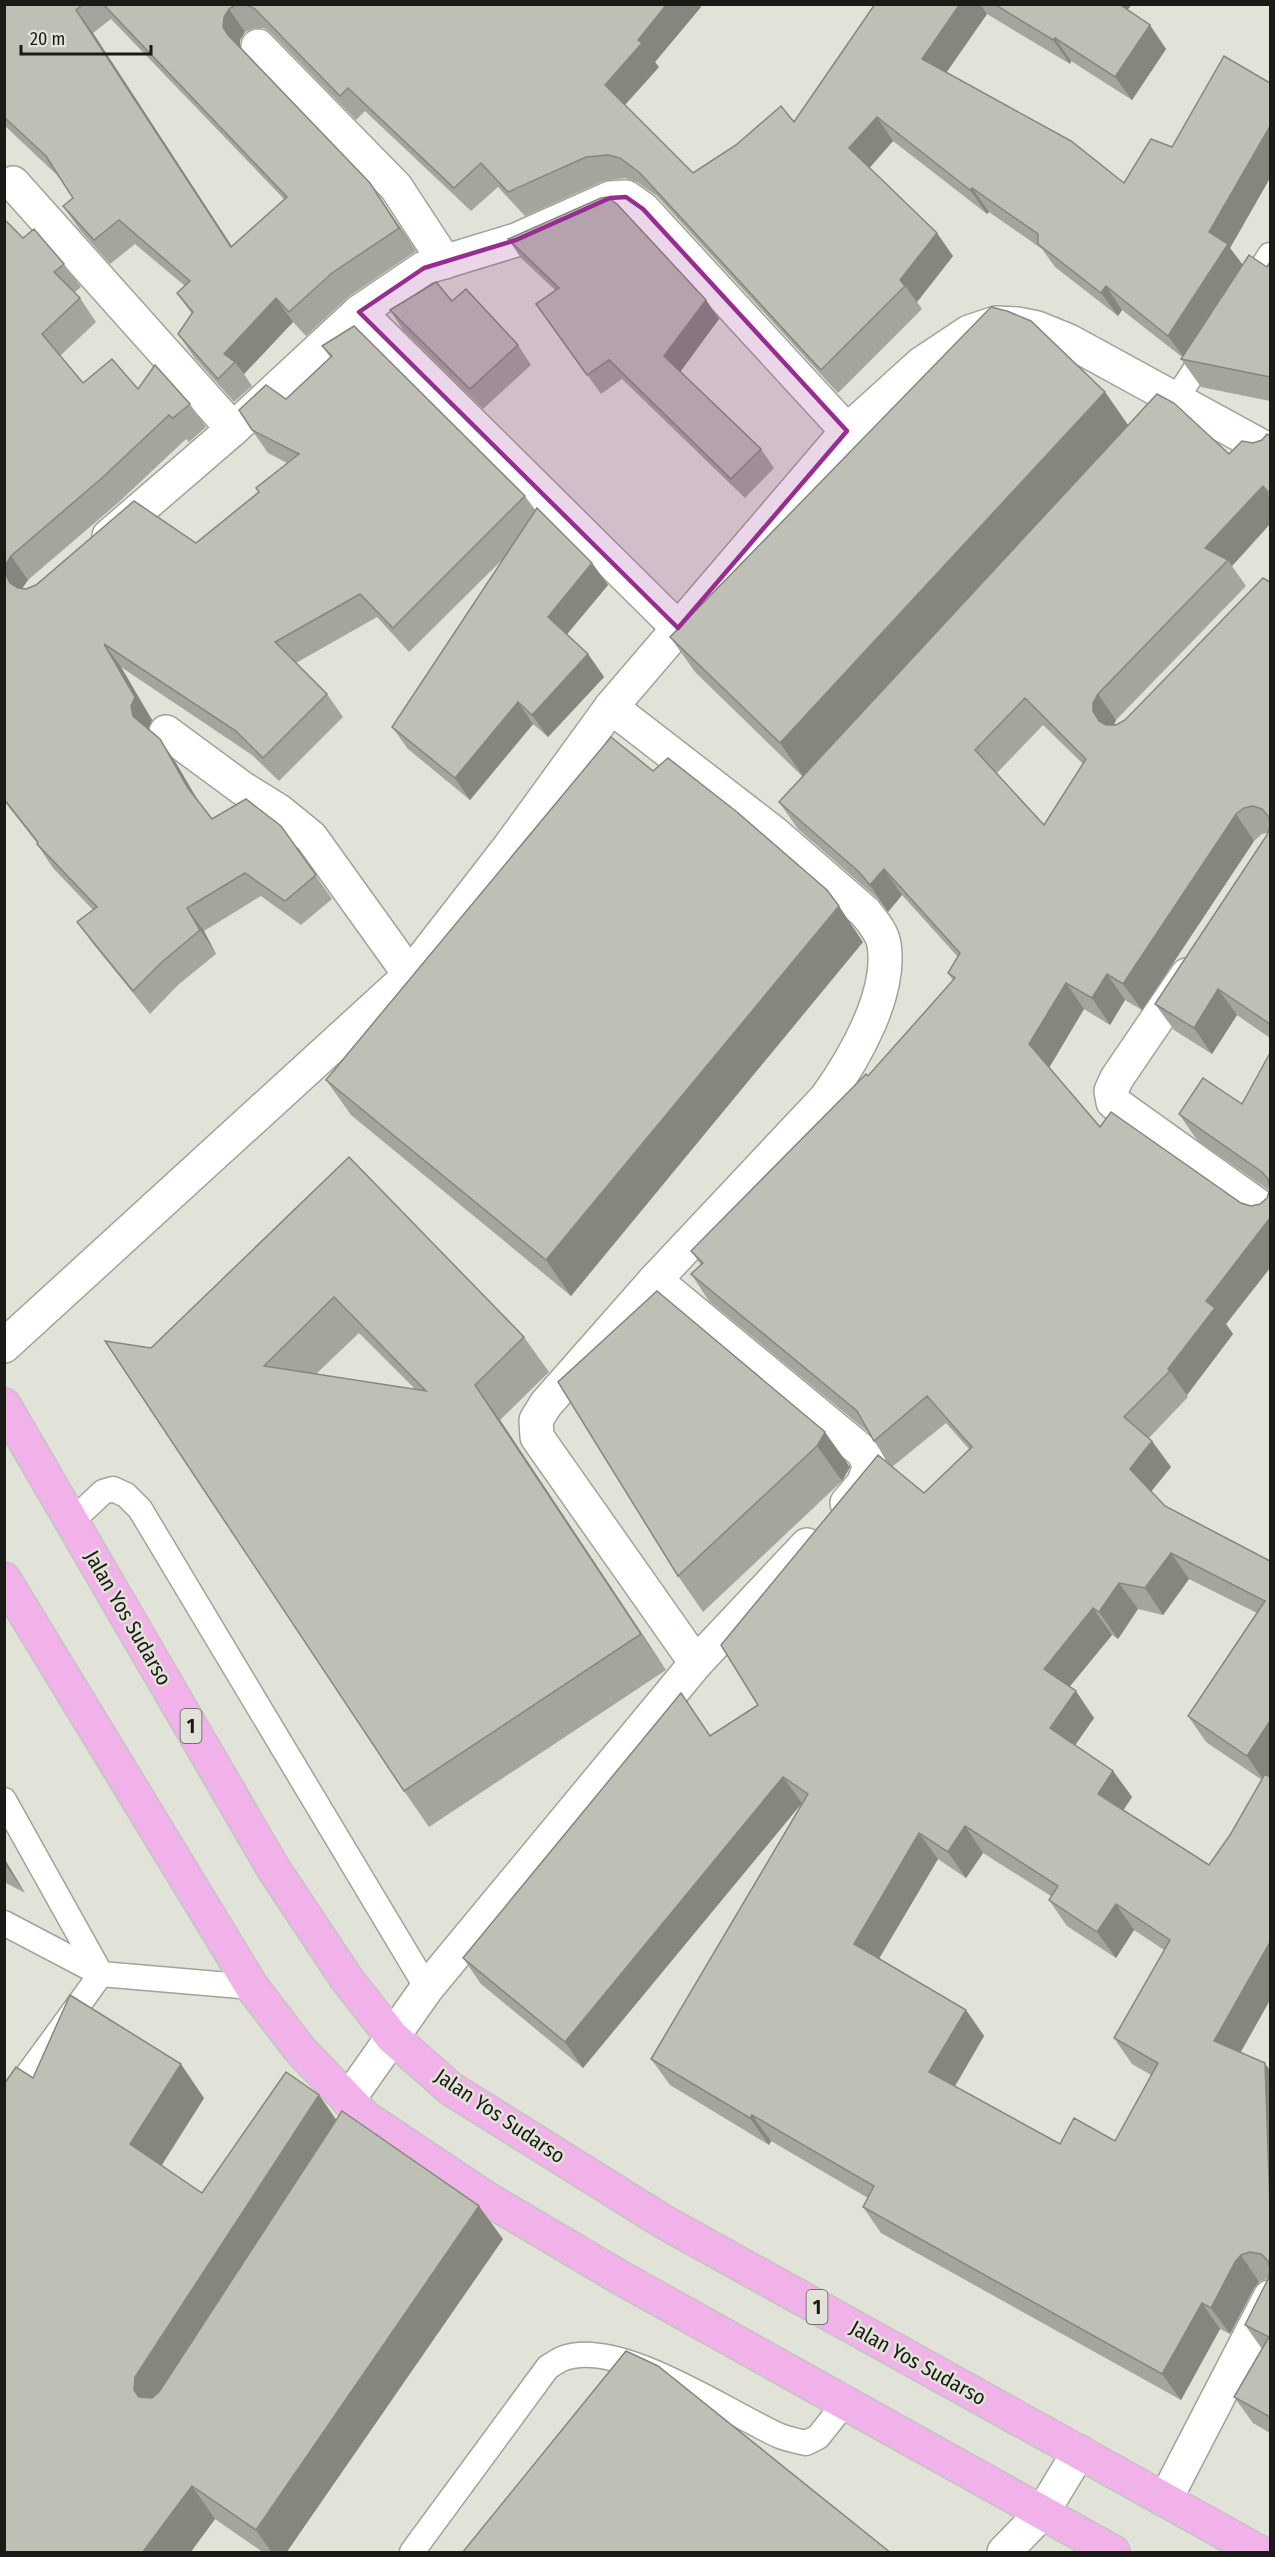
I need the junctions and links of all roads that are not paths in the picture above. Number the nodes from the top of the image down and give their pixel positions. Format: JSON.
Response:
{"nodes":[{"id":1,"x":258,"y":46,"type":"dead end"},
{"id":2,"x":13,"y":183,"type":"dead end"},
{"id":3,"x":1270,"y":255,"type":"edge"},
{"id":4,"x":445,"y":262,"type":"junction"},
{"id":5,"x":359,"y":312,"type":"junction"},
{"id":6,"x":1176,"y":399,"type":"junction"},
{"id":7,"x":1150,"y":428,"type":"edge"},
{"id":8,"x":233,"y":429,"type":"junction"},
{"id":9,"x":847,"y":431,"type":"junction"},
{"id":10,"x":1270,"y":451,"type":"edge"},
{"id":11,"x":84,"y":557,"type":"edge"},
{"id":12,"x":678,"y":628,"type":"junction"},
{"id":13,"x":611,"y":707,"type":"junction"},
{"id":14,"x":166,"y":732,"type":"dead end"},
{"id":15,"x":1203,"y":952,"type":"edge"},
{"id":16,"x":410,"y":975,"type":"junction"},
{"id":17,"x":1270,"y":1214,"type":"edge"},
{"id":18,"x":655,"y":1280,"type":"junction"},
{"id":19,"x":4,"y":1346,"type":"edge"},
{"id":20,"x":4,"y":1405,"type":"edge"},
{"id":21,"x":72,"y":1521,"type":"junction"},
{"id":22,"x":4,"y":1579,"type":"edge"},
{"id":23,"x":696,"y":1663,"type":"junction"},
{"id":24,"x":4,"y":1800,"type":"edge"},
{"id":25,"x":4,"y":1923,"type":"edge"},
{"id":26,"x":101,"y":1974,"type":"junction"},
{"id":27,"x":252,"y":1987,"type":"junction"},
{"id":28,"x":427,"y":1988,"type":"junction"},
{"id":29,"x":392,"y":2037,"type":"junction"},
{"id":30,"x":4,"y":2107,"type":"edge"},
{"id":31,"x":356,"y":2118,"type":"junction"},
{"id":32,"x":1270,"y":2297,"type":"edge"},
{"id":33,"x":845,"y":2403,"type":"junction"},
{"id":34,"x":1078,"y":2452,"type":"junction"},
{"id":35,"x":1165,"y":2500,"type":"junction"},
{"id":36,"x":1042,"y":2512,"type":"junction"},
{"id":37,"x":412,"y":2553,"type":"edge"},
{"id":38,"x":1004,"y":2553,"type":"edge"},
{"id":39,"x":1113,"y":2553,"type":"edge"},
{"id":40,"x":1259,"y":2553,"type":"edge"}],
"edges":[{"from":1,"to":4,"type":"street"},
{"from":2,"to":8,"type":"street"},
{"from":3,"to":6,"type":"lane"},
{"from":4,"to":5,"type":"street"},
{"from":4,"to":9,"type":"street"},
{"from":5,"to":8,"type":"street"},
{"from":5,"to":12,"type":"street"},
{"from":6,"to":7,"type":"lane"},
{"from":6,"to":9,"type":"street"},
{"from":6,"to":10,"type":"street"},
{"from":8,"to":11,"type":"street"},
{"from":9,"to":12,"type":"street"},
{"from":12,"to":13,"type":"street"},
{"from":13,"to":16,"type":"street"},
{"from":13,"to":18,"type":"street"},
{"from":14,"to":16,"type":"street"},
{"from":15,"to":17,"type":"street"},
{"from":16,"to":19,"type":"street"},
{"from":18,"to":23,"type":"street"},
{"from":18,"to":23,"type":"street"},
{"from":20,"to":21,"type":"highway","name":"Jalan Yos Sudarso","number":"1"},
{"from":21,"to":28,"type":"lane"},
{"from":21,"to":29,"type":"highway","name":"Jalan Yos Sudarso","number":"1"},
{"from":22,"to":27,"type":"highway"},
{"from":23,"to":28,"type":"street"},
{"from":24,"to":26,"type":"lane"},
{"from":25,"to":26,"type":"lane"},
{"from":26,"to":27,"type":"lane"},
{"from":26,"to":30,"type":"lane"},
{"from":27,"to":31,"type":"highway"},
{"from":28,"to":29,"type":"street"},
{"from":29,"to":31,"type":"street"},
{"from":29,"to":34,"type":"highway","name":"Jalan Yos Sudarso","number":"1"},
{"from":31,"to":33,"type":"highway"},
{"from":32,"to":35,"type":"street"},
{"from":33,"to":36,"type":"highway"},
{"from":33,"to":37,"type":"lane"},
{"from":34,"to":35,"type":"highway","name":"Jalan Yos Sudarso","number":"1"},
{"from":34,"to":36,"type":"street"},
{"from":35,"to":40,"type":"highway","name":"Jalan Yos Sudarso","number":"1"},
{"from":36,"to":38,"type":"street"},
{"from":36,"to":39,"type":"highway"}]}
